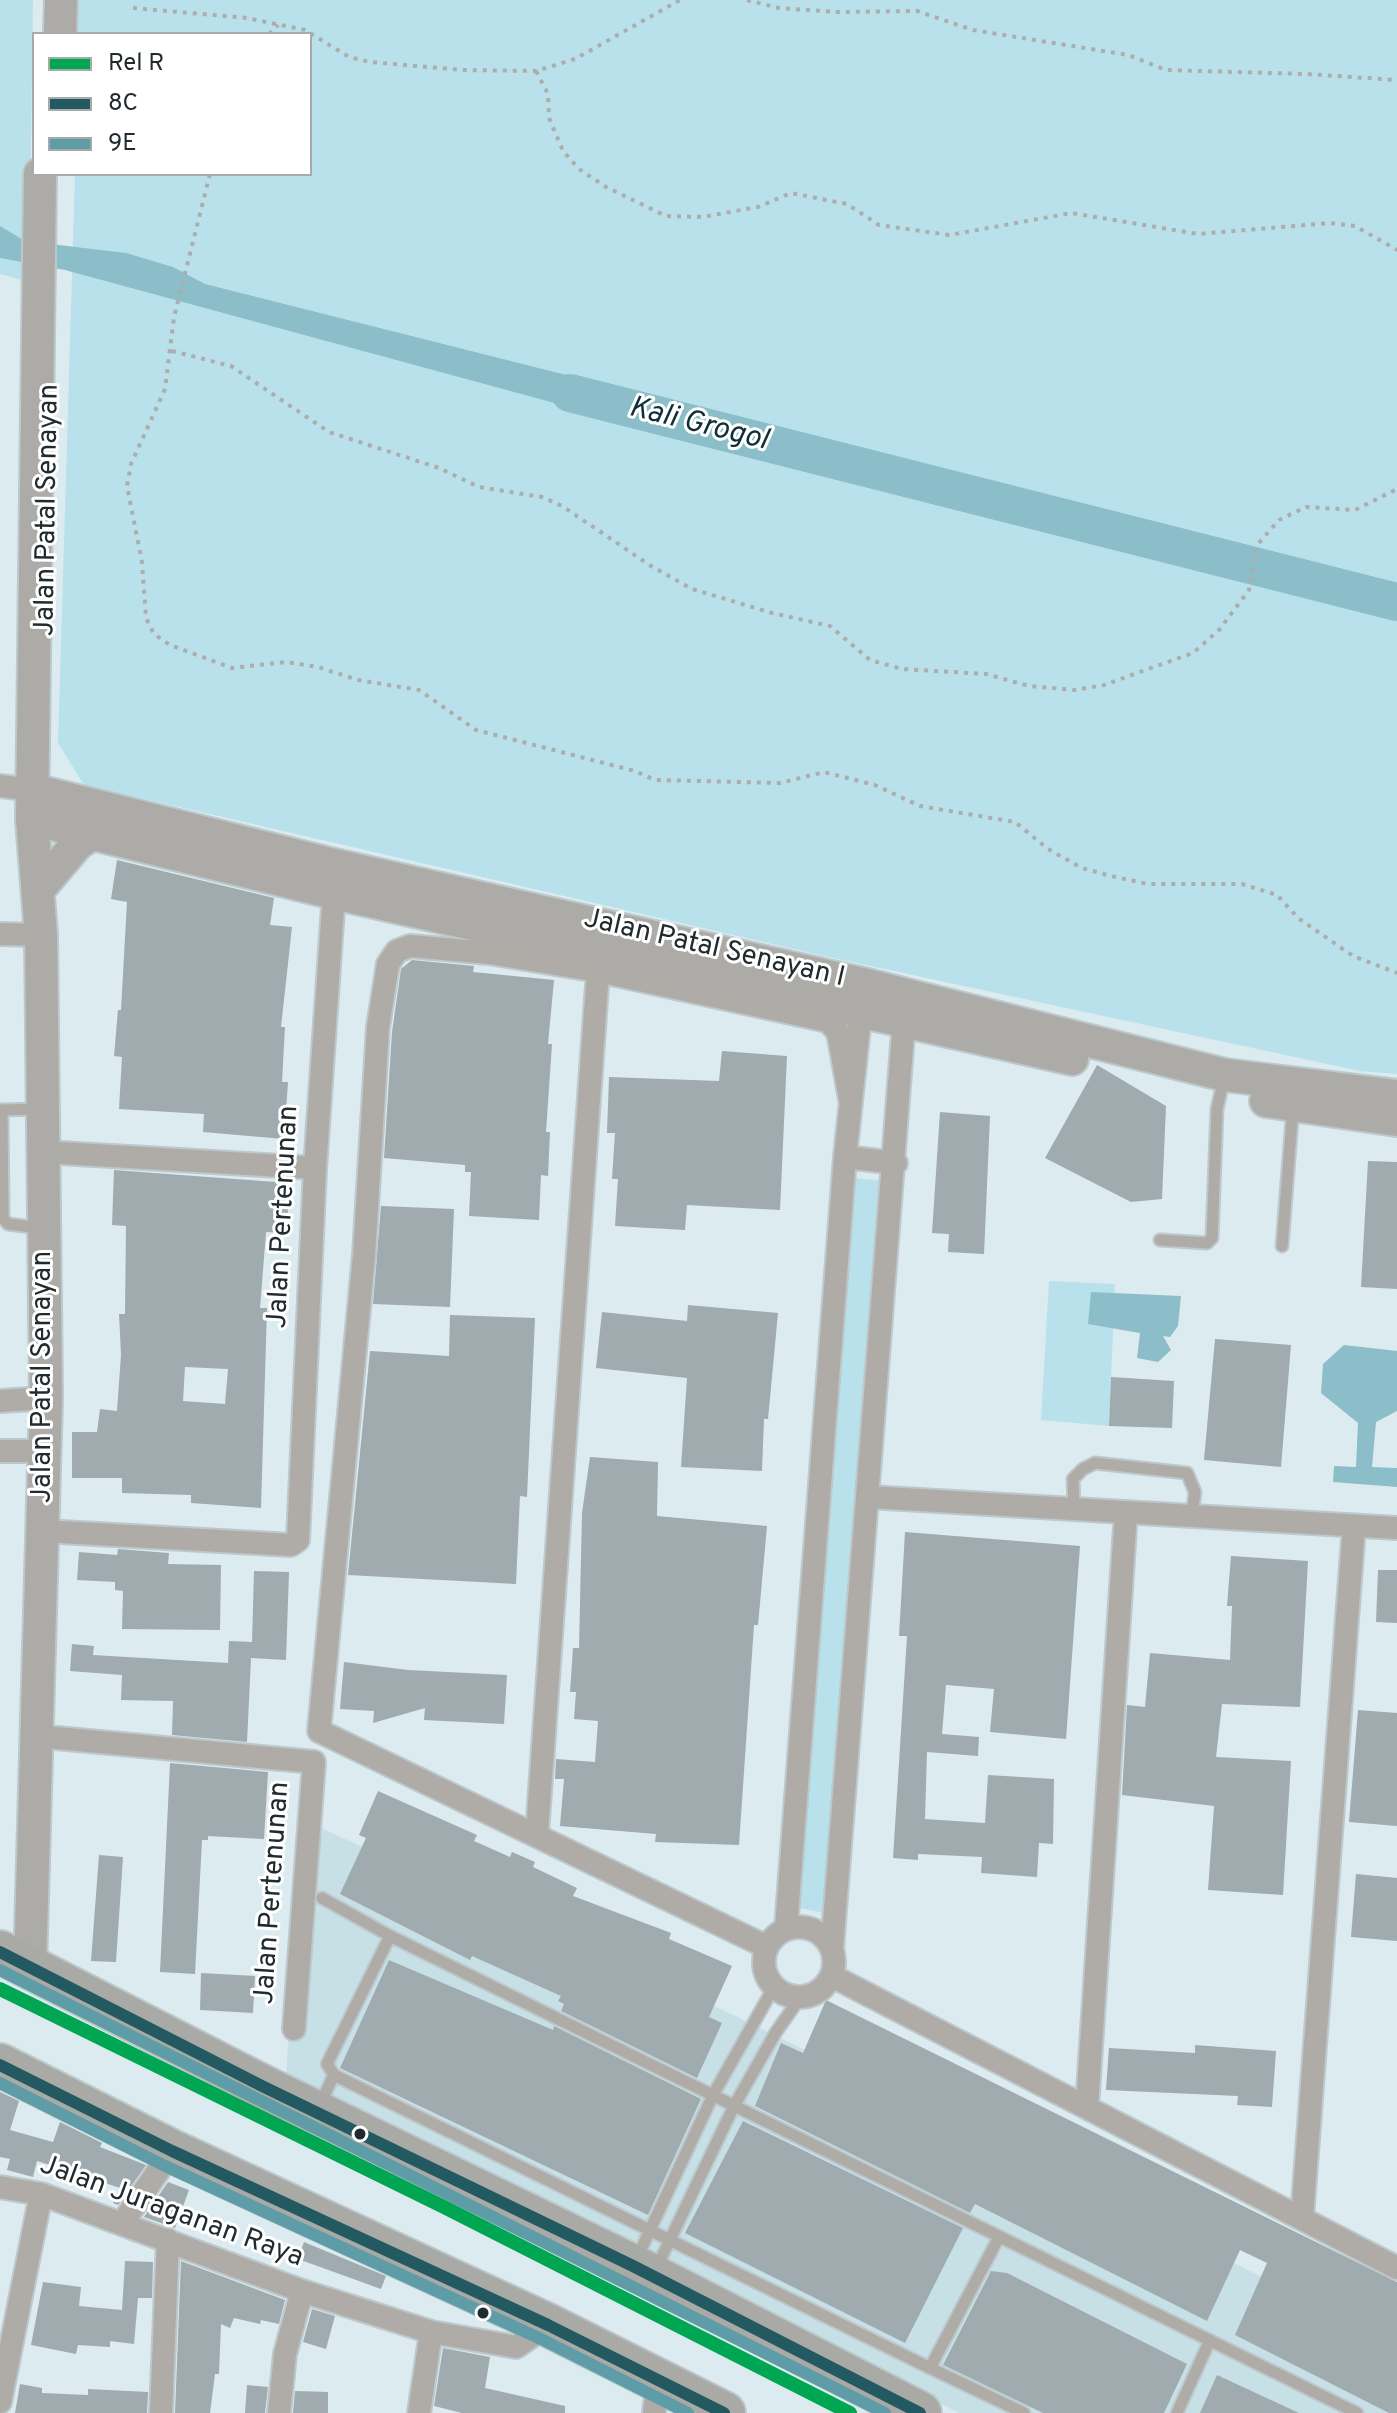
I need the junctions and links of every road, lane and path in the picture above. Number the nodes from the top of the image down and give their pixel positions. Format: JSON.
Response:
{"nodes":[{"id":1,"x":41,"y":0,"type":"edge"},
{"id":2,"x":61,"y":0,"type":"edge"},
{"id":3,"x":680,"y":0,"type":"edge"},
{"id":4,"x":747,"y":0,"type":"edge"},
{"id":5,"x":133,"y":8,"type":"dead end"},
{"id":6,"x":278,"y":25,"type":"junction"},
{"id":7,"x":41,"y":32,"type":"edge"},
{"id":8,"x":60,"y":32,"type":"edge"},
{"id":9,"x":271,"y":32,"type":"edge"},
{"id":10,"x":308,"y":32,"type":"edge"},
{"id":11,"x":312,"y":34,"type":"edge"},
{"id":12,"x":536,"y":71,"type":"junction"},
{"id":13,"x":1397,"y":80,"type":"edge"},
{"id":14,"x":40,"y":176,"type":"edge"},
{"id":15,"x":57,"y":176,"type":"edge"},
{"id":16,"x":209,"y":176,"type":"edge"},
{"id":17,"x":47,"y":239,"type":"junction"},
{"id":18,"x":1397,"y":250,"type":"edge"},
{"id":19,"x":171,"y":351,"type":"junction"},
{"id":20,"x":1397,"y":489,"type":"edge"},
{"id":21,"x":0,"y":786,"type":"edge"},
{"id":22,"x":37,"y":814,"type":"junction"},
{"id":23,"x":89,"y":836,"type":"junction"},
{"id":24,"x":38,"y":890,"type":"junction"},
{"id":25,"x":334,"y":893,"type":"junction"},
{"id":26,"x":0,"y":934,"type":"edge"},
{"id":27,"x":41,"y":935,"type":"junction"},
{"id":28,"x":598,"y":971,"type":"junction"},
{"id":29,"x":1397,"y":973,"type":"edge"},
{"id":30,"x":862,"y":997,"type":"junction"},
{"id":31,"x":905,"y":1008,"type":"junction"},
{"id":32,"x":1222,"y":1085,"type":"junction"},
{"id":33,"x":1397,"y":1096,"type":"edge"},
{"id":34,"x":850,"y":1099,"type":"junction"},
{"id":35,"x":1,"y":1106,"type":"edge"},
{"id":36,"x":1293,"y":1106,"type":"junction"},
{"id":37,"x":45,"y":1109,"type":"junction"},
{"id":38,"x":1397,"y":1120,"type":"edge"},
{"id":39,"x":44,"y":1152,"type":"junction"},
{"id":40,"x":845,"y":1157,"type":"junction"},
{"id":41,"x":896,"y":1163,"type":"junction"},
{"id":42,"x":315,"y":1168,"type":"junction"},
{"id":43,"x":45,"y":1228,"type":"junction"},
{"id":44,"x":1160,"y":1240,"type":"dead end"},
{"id":45,"x":1282,"y":1246,"type":"dead end"},
{"id":46,"x":46,"y":1398,"type":"junction"},
{"id":47,"x":0,"y":1401,"type":"edge"},
{"id":48,"x":0,"y":1451,"type":"edge"},
{"id":49,"x":45,"y":1451,"type":"junction"},
{"id":50,"x":869,"y":1497,"type":"junction"},
{"id":51,"x":1074,"y":1509,"type":"junction"},
{"id":52,"x":1126,"y":1512,"type":"junction"},
{"id":53,"x":1192,"y":1516,"type":"junction"},
{"id":54,"x":1354,"y":1526,"type":"junction"},
{"id":55,"x":1397,"y":1528,"type":"edge"},
{"id":56,"x":43,"y":1531,"type":"junction"},
{"id":57,"x":35,"y":1736,"type":"junction"},
{"id":58,"x":537,"y":1833,"type":"junction"},
{"id":59,"x":322,"y":1898,"type":"dead end"},
{"id":60,"x":30,"y":1909,"type":"junction"},
{"id":61,"x":786,"y":1929,"type":"junction"},
{"id":62,"x":0,"y":1934,"type":"edge"},
{"id":63,"x":390,"y":1936,"type":"junction"},
{"id":64,"x":767,"y":1947,"type":"junction"},
{"id":65,"x":832,"y":1948,"type":"junction"},
{"id":66,"x":15,"y":1960,"type":"edge"},
{"id":67,"x":832,"y":1976,"type":"junction"},
{"id":68,"x":774,"y":1987,"type":"junction"},
{"id":69,"x":800,"y":1998,"type":"junction"},
{"id":70,"x":294,"y":2029,"type":"dead end"},
{"id":71,"x":0,"y":2065,"type":"edge"},
{"id":72,"x":334,"y":2075,"type":"junction"},
{"id":73,"x":713,"y":2095,"type":"junction"},
{"id":74,"x":734,"y":2106,"type":"junction"},
{"id":75,"x":1087,"y":2107,"type":"junction"},
{"id":76,"x":316,"y":2112,"type":"junction"},
{"id":77,"x":172,"y":2151,"type":"junction"},
{"id":78,"x":0,"y":2187,"type":"edge"},
{"id":79,"x":41,"y":2194,"type":"junction"},
{"id":80,"x":1302,"y":2218,"type":"junction"},
{"id":81,"x":123,"y":2222,"type":"junction"},
{"id":82,"x":999,"y":2237,"type":"junction"},
{"id":83,"x":168,"y":2240,"type":"junction"},
{"id":84,"x":672,"y":2240,"type":"junction"},
{"id":85,"x":645,"y":2258,"type":"junction"},
{"id":86,"x":1397,"y":2268,"type":"edge"},
{"id":87,"x":302,"y":2291,"type":"junction"},
{"id":88,"x":548,"y":2325,"type":"junction"},
{"id":89,"x":431,"y":2332,"type":"junction"},
{"id":90,"x":1210,"y":2340,"type":"junction"},
{"id":91,"x":930,"y":2368,"type":"junction"},
{"id":92,"x":656,"y":2397,"type":"edge"},
{"id":93,"x":0,"y":2402,"type":"edge"},
{"id":94,"x":161,"y":2413,"type":"edge"},
{"id":95,"x":279,"y":2413,"type":"edge"},
{"id":96,"x":419,"y":2413,"type":"edge"},
{"id":97,"x":724,"y":2413,"type":"edge"},
{"id":98,"x":920,"y":2413,"type":"edge"},
{"id":99,"x":1024,"y":2413,"type":"edge"},
{"id":100,"x":1177,"y":2413,"type":"edge"},
{"id":101,"x":1357,"y":2413,"type":"edge"}],
"edges":[{"from":1,"to":7,"type":"main road"},
{"from":2,"to":8,"type":"main road"},
{"from":3,"to":12,"type":"path"},
{"from":4,"to":13,"type":"path"},
{"from":5,"to":6,"type":"path"},
{"from":6,"to":9,"type":"path"},
{"from":6,"to":10,"type":"path"},
{"from":11,"to":12,"type":"path"},
{"from":12,"to":18,"type":"path"},
{"from":14,"to":17,"type":"main road","name":"Jalan Patal Senayan"},
{"from":15,"to":17,"type":"main road","name":"Jalan Patal Senayan"},
{"from":16,"to":19,"type":"path"},
{"from":17,"to":22,"type":"main road","name":"Jalan Patal Senayan"},
{"from":19,"to":20,"type":"path"},
{"from":19,"to":29,"type":"path"},
{"from":21,"to":22,"type":"street"},
{"from":22,"to":23,"type":"main road","name":"Jalan Patal Senayan I"},
{"from":22,"to":24,"type":"main road","name":"Jalan Patal Senayan"},
{"from":22,"to":30,"type":"main road","name":"Jalan Patal Senayan I"},
{"from":23,"to":24,"type":"main road"},
{"from":23,"to":25,"type":"main road","name":"Jalan Patal Senayan I"},
{"from":24,"to":27,"type":"main road","name":"Jalan Patal Senayan"},
{"from":25,"to":30,"type":"main road","name":"Jalan Patal Senayan I"},
{"from":25,"to":42,"type":"street","name":"Jalan Pertenunan"},
{"from":26,"to":27,"type":"street"},
{"from":27,"to":37,"type":"main road","name":"Jalan Patal Senayan"},
{"from":28,"to":34,"type":"street"},
{"from":28,"to":58,"type":"street"},
{"from":28,"to":58,"type":"street"},
{"from":30,"to":31,"type":"main road","name":"Jalan Patal Senayan I"},
{"from":30,"to":34,"type":"street"},
{"from":31,"to":32,"type":"main road","name":"Jalan Patal Senayan I"},
{"from":31,"to":41,"type":"street"},
{"from":32,"to":33,"type":"main road","name":"Jalan Patal Senayan I"},
{"from":32,"to":36,"type":"main road","name":"Jalan Patal Senayan I"},
{"from":32,"to":44,"type":"lane"},
{"from":34,"to":40,"type":"street"},
{"from":35,"to":37,"type":"lane"},
{"from":35,"to":43,"type":"lane"},
{"from":36,"to":38,"type":"main road","name":"Jalan Patal Senayan I"},
{"from":36,"to":45,"type":"lane"},
{"from":37,"to":39,"type":"main road","name":"Jalan Patal Senayan"},
{"from":39,"to":42,"type":"street"},
{"from":39,"to":43,"type":"main road","name":"Jalan Patal Senayan"},
{"from":40,"to":41,"type":"street"},
{"from":40,"to":61,"type":"street"},
{"from":41,"to":50,"type":"street"},
{"from":42,"to":56,"type":"street","name":"Jalan Pertenunan"},
{"from":43,"to":46,"type":"main road","name":"Jalan Patal Senayan"},
{"from":46,"to":47,"type":"street"},
{"from":46,"to":49,"type":"main road","name":"Jalan Patal Senayan"},
{"from":48,"to":49,"type":"street"},
{"from":49,"to":56,"type":"main road","name":"Jalan Patal Senayan"},
{"from":50,"to":51,"type":"street"},
{"from":50,"to":65,"type":"street"},
{"from":51,"to":52,"type":"street"},
{"from":51,"to":53,"type":"lane"},
{"from":52,"to":53,"type":"street"},
{"from":52,"to":75,"type":"street"},
{"from":53,"to":54,"type":"street"},
{"from":54,"to":55,"type":"street"},
{"from":54,"to":80,"type":"street"},
{"from":56,"to":57,"type":"main road","name":"Jalan Patal Senayan"},
{"from":57,"to":60,"type":"main road","name":"Jalan Patal Senayan"},
{"from":57,"to":70,"type":"street","name":"Jalan Pertenunan"},
{"from":58,"to":64,"type":"street"},
{"from":59,"to":63,"type":"lane"},
{"from":60,"to":62,"type":"main road"},
{"from":60,"to":66,"type":"main road","name":"Jalan Patal Senayan"},
{"from":61,"to":64,"type":"street"},
{"from":61,"to":65,"type":"street"},
{"from":63,"to":72,"type":"lane"},
{"from":63,"to":73,"type":"lane"},
{"from":64,"to":68,"type":"street"},
{"from":65,"to":67,"type":"street"},
{"from":66,"to":76,"type":"highway"},
{"from":67,"to":69,"type":"street"},
{"from":67,"to":75,"type":"street"},
{"from":68,"to":69,"type":"street"},
{"from":68,"to":73,"type":"lane"},
{"from":69,"to":74,"type":"lane"},
{"from":71,"to":77,"type":"highway"},
{"from":72,"to":76,"type":"lane"},
{"from":72,"to":85,"type":"lane"},
{"from":73,"to":74,"type":"lane"},
{"from":73,"to":85,"type":"lane"},
{"from":74,"to":82,"type":"lane"},
{"from":74,"to":84,"type":"lane"},
{"from":75,"to":80,"type":"street"},
{"from":76,"to":85,"type":"highway"},
{"from":77,"to":81,"type":"street"},
{"from":77,"to":88,"type":"highway"},
{"from":78,"to":79,"type":"street","name":"Jalan Juraganan Raya"},
{"from":79,"to":81,"type":"street","name":"Jalan Juraganan Raya"},
{"from":79,"to":93,"type":"street"},
{"from":80,"to":86,"type":"street"},
{"from":81,"to":83,"type":"street","name":"Jalan Juraganan Raya"},
{"from":82,"to":90,"type":"lane"},
{"from":82,"to":91,"type":"lane"},
{"from":83,"to":87,"type":"street","name":"Jalan Juraganan Raya"},
{"from":83,"to":94,"type":"street"},
{"from":84,"to":85,"type":"lane"},
{"from":84,"to":85,"type":"lane"},
{"from":84,"to":91,"type":"lane"},
{"from":85,"to":98,"type":"highway"},
{"from":87,"to":89,"type":"street","name":"Jalan Juraganan Raya"},
{"from":87,"to":95,"type":"street"},
{"from":88,"to":89,"type":"street","name":"Jalan Juraganan Raya"},
{"from":88,"to":92,"type":"highway"},
{"from":89,"to":96,"type":"street"},
{"from":90,"to":100,"type":"lane"},
{"from":90,"to":101,"type":"lane"},
{"from":91,"to":99,"type":"lane"},
{"from":92,"to":97,"type":"highway"}]}
